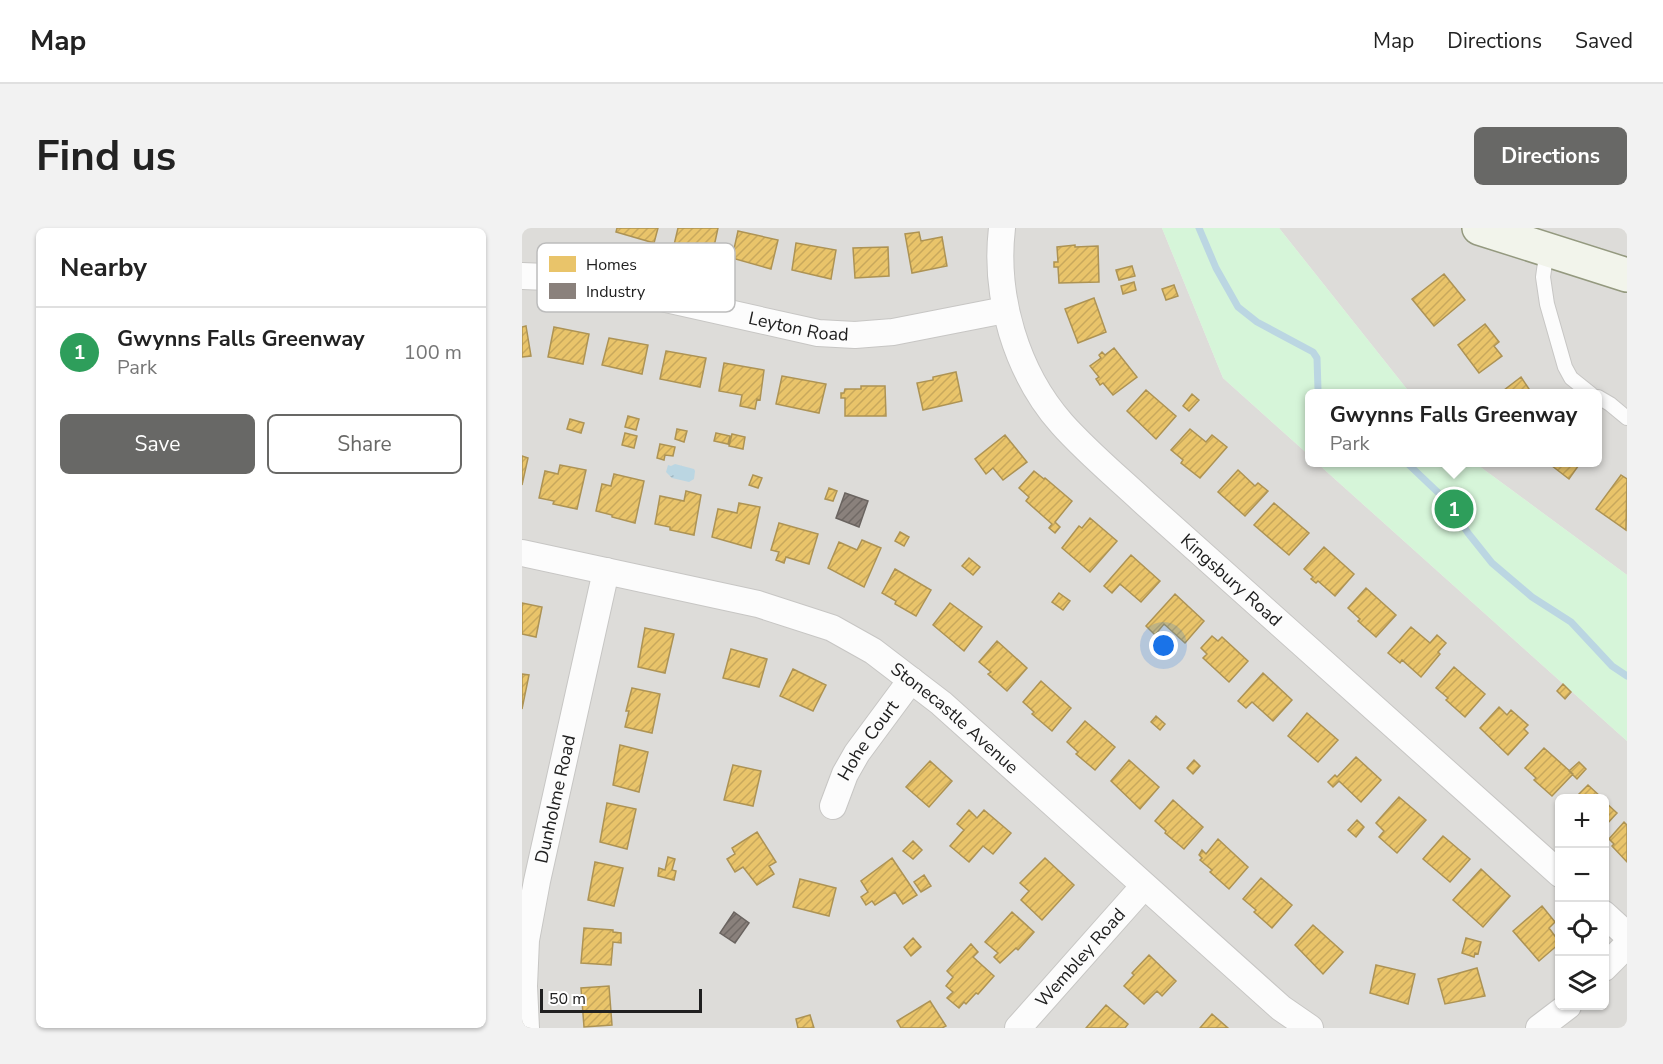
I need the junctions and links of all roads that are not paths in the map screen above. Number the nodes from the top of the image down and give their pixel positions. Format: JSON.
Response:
{"nodes":[{"id":1,"x":1002,"y":228,"type":"edge"},
{"id":2,"x":1479,"y":228,"type":"edge"},
{"id":3,"x":1547,"y":249,"type":"junction"},
{"id":4,"x":1627,"y":274,"type":"edge"},
{"id":5,"x":522,"y":276,"type":"edge"},
{"id":6,"x":537,"y":277,"type":"edge"},
{"id":7,"x":1005,"y":310,"type":"junction"},
{"id":8,"x":722,"y":312,"type":"edge"},
{"id":9,"x":1586,"y":389,"type":"edge"},
{"id":10,"x":1602,"y":399,"type":"edge"},
{"id":11,"x":1627,"y":418,"type":"edge"},
{"id":12,"x":522,"y":553,"type":"edge"},
{"id":13,"x":606,"y":571,"type":"junction"},
{"id":14,"x":911,"y":680,"type":"junction"},
{"id":15,"x":832,"y":806,"type":"dead end"},
{"id":16,"x":1555,"y":870,"type":"edge"},
{"id":17,"x":1144,"y":886,"type":"junction"},
{"id":18,"x":1609,"y":918,"type":"edge"},
{"id":19,"x":1627,"y":935,"type":"edge"},
{"id":20,"x":1627,"y":945,"type":"edge"},
{"id":21,"x":1609,"y":964,"type":"edge"},
{"id":22,"x":1562,"y":1010,"type":"edge"},
{"id":23,"x":526,"y":1028,"type":"edge"},
{"id":24,"x":1018,"y":1028,"type":"edge"},
{"id":25,"x":1310,"y":1028,"type":"edge"},
{"id":26,"x":1539,"y":1028,"type":"edge"}],
"edges":[{"from":1,"to":7,"type":"street","name":"Kingsbury Road"},
{"from":2,"to":3,"type":"main road"},
{"from":3,"to":4,"type":"main road"},
{"from":3,"to":9,"type":"lane"},
{"from":5,"to":6,"type":"street","name":"Leyton Road"},
{"from":7,"to":8,"type":"street","name":"Leyton Road"},
{"from":7,"to":16,"type":"street","name":"Kingsbury Road"},
{"from":10,"to":11,"type":"lane"},
{"from":12,"to":13,"type":"street","name":"Stonecastle Avenue"},
{"from":13,"to":14,"type":"street","name":"Stonecastle Avenue"},
{"from":13,"to":23,"type":"street","name":"Dunholme Road"},
{"from":14,"to":15,"type":"street","name":"Hohe Court"},
{"from":14,"to":17,"type":"street","name":"Stonecastle Avenue"},
{"from":17,"to":24,"type":"street","name":"Wembley Road"},
{"from":17,"to":25,"type":"street","name":"Stonecastle Avenue"},
{"from":18,"to":19,"type":"street"},
{"from":20,"to":21,"type":"street"},
{"from":22,"to":26,"type":"street"}]}
